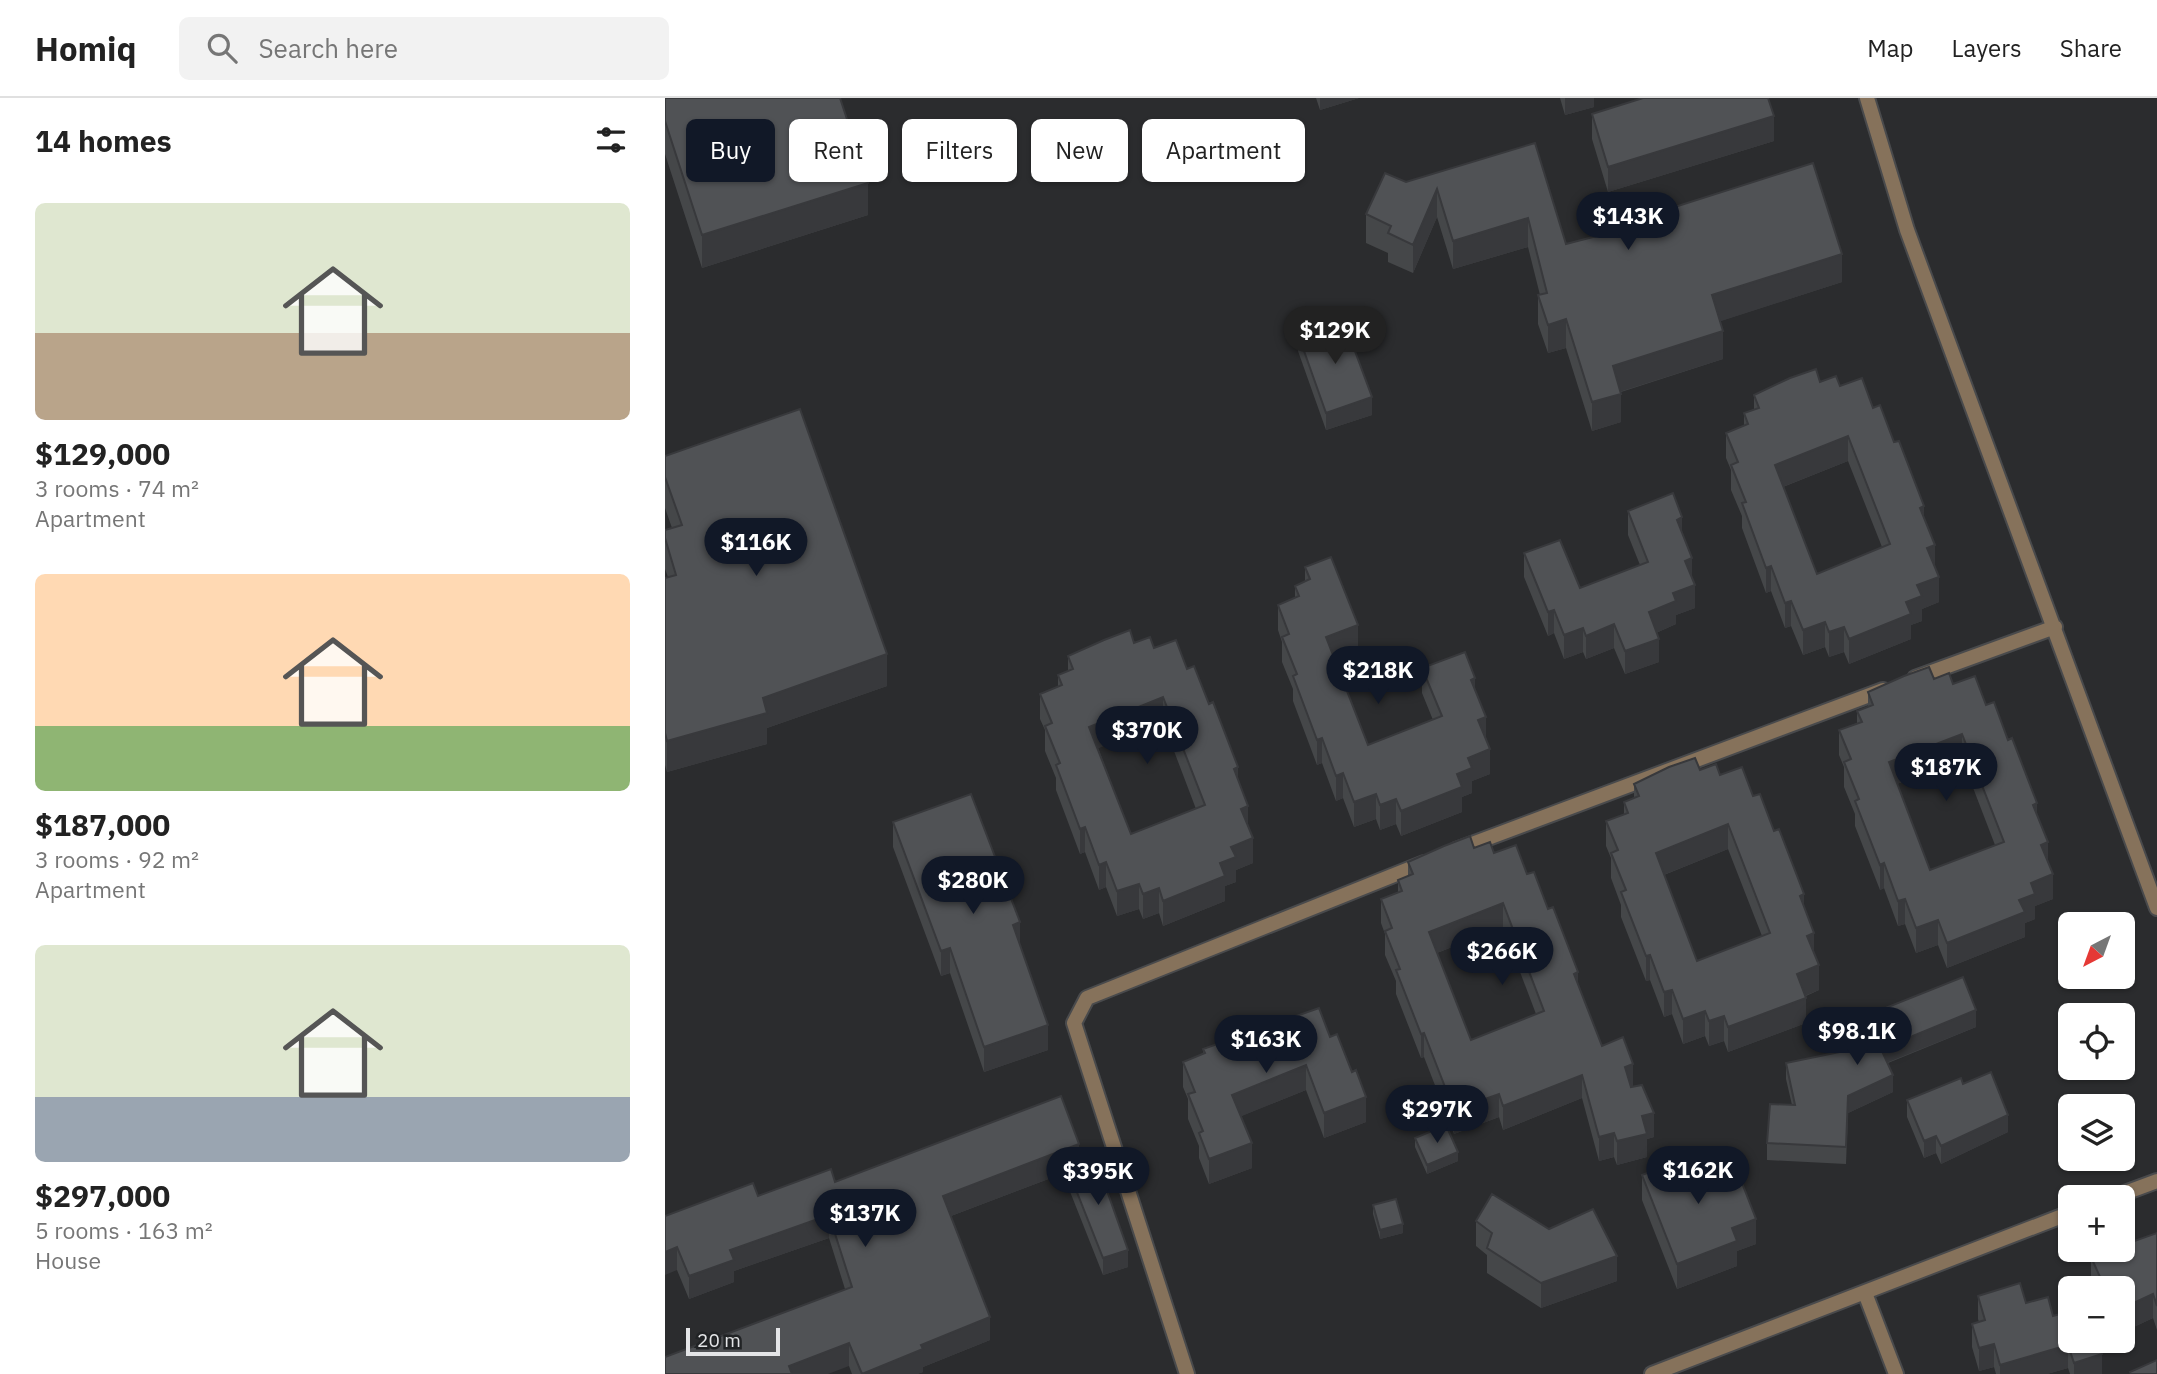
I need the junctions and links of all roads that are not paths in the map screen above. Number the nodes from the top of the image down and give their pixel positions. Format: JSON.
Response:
{"nodes":[{"id":1,"x":1867,"y":98,"type":"edge"},
{"id":2,"x":2055,"y":627,"type":"junction"},
{"id":3,"x":2157,"y":908,"type":"edge"},
{"id":4,"x":2157,"y":1181,"type":"edge"},
{"id":5,"x":2135,"y":1189,"type":"edge"},
{"id":6,"x":2058,"y":1218,"type":"edge"},
{"id":7,"x":1865,"y":1293,"type":"junction"},
{"id":8,"x":1187,"y":1374,"type":"edge"},
{"id":9,"x":1652,"y":1374,"type":"edge"},
{"id":10,"x":1896,"y":1374,"type":"edge"}],
"edges":[{"from":1,"to":2,"type":"street"},
{"from":2,"to":3,"type":"street"},
{"from":2,"to":8,"type":"street"},
{"from":4,"to":5,"type":"street"},
{"from":6,"to":7,"type":"street"},
{"from":7,"to":9,"type":"street"},
{"from":7,"to":10,"type":"street"}]}
